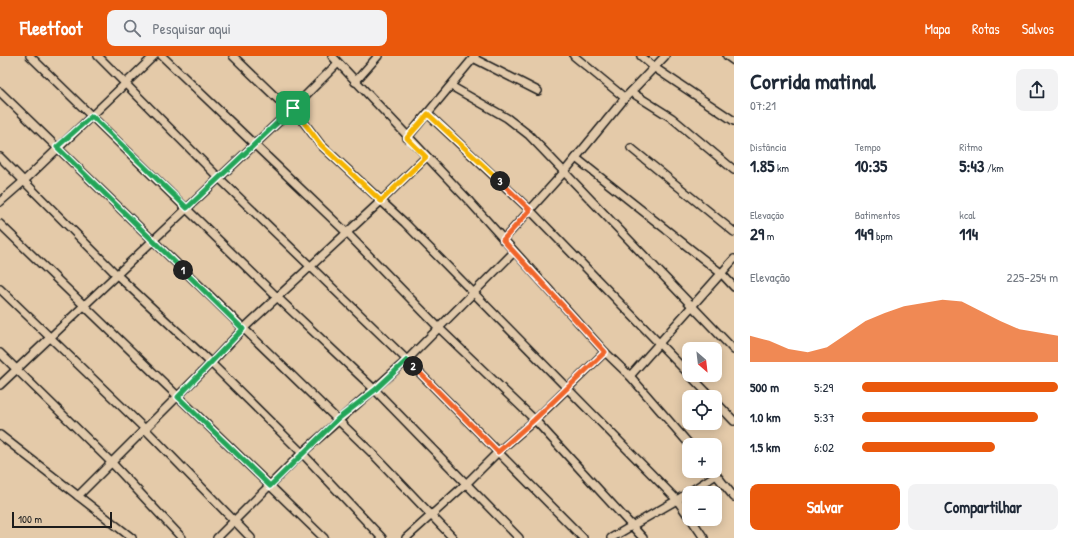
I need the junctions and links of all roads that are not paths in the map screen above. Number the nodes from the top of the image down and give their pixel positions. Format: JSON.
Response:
{"nodes":[{"id":1,"x":30,"y":56,"type":"edge"},
{"id":2,"x":98,"y":56,"type":"edge"},
{"id":3,"x":154,"y":56,"type":"edge"},
{"id":4,"x":162,"y":56,"type":"edge"},
{"id":5,"x":232,"y":56,"type":"edge"},
{"id":6,"x":332,"y":56,"type":"edge"},
{"id":7,"x":378,"y":56,"type":"edge"},
{"id":8,"x":574,"y":56,"type":"edge"},
{"id":9,"x":641,"y":56,"type":"edge"},
{"id":10,"x":665,"y":56,"type":"edge"},
{"id":11,"x":727,"y":56,"type":"edge"},
{"id":12,"x":474,"y":57,"type":"edge"},
{"id":13,"x":734,"y":61,"type":"edge"},
{"id":14,"x":338,"y":63,"type":"junction"},
{"id":15,"x":655,"y":68,"type":"junction"},
{"id":16,"x":355,"y":82,"type":"junction"},
{"id":17,"x":125,"y":83,"type":"junction"},
{"id":18,"x":451,"y":86,"type":"junction"},
{"id":19,"x":538,"y":91,"type":"dead end"},
{"id":20,"x":0,"y":92,"type":"edge"},
{"id":21,"x":631,"y":92,"type":"junction"},
{"id":22,"x":625,"y":98,"type":"junction"},
{"id":23,"x":291,"y":110,"type":"junction"},
{"id":24,"x":428,"y":114,"type":"junction"},
{"id":25,"x":92,"y":116,"type":"junction"},
{"id":26,"x":734,"y":121,"type":"edge"},
{"id":27,"x":407,"y":138,"type":"junction"},
{"id":28,"x":254,"y":145,"type":"junction"},
{"id":29,"x":57,"y":147,"type":"junction"},
{"id":30,"x":631,"y":148,"type":"dead end"},
{"id":31,"x":426,"y":157,"type":"junction"},
{"id":32,"x":0,"y":158,"type":"edge"},
{"id":33,"x":576,"y":158,"type":"junction"},
{"id":34,"x":734,"y":170,"type":"edge"},
{"id":35,"x":565,"y":171,"type":"junction"},
{"id":36,"x":219,"y":178,"type":"junction"},
{"id":37,"x":24,"y":181,"type":"junction"},
{"id":38,"x":381,"y":201,"type":"junction"},
{"id":39,"x":0,"y":202,"type":"edge"},
{"id":40,"x":187,"y":208,"type":"junction"},
{"id":41,"x":530,"y":210,"type":"junction"},
{"id":42,"x":0,"y":224,"type":"edge"},
{"id":43,"x":734,"y":232,"type":"edge"},
{"id":44,"x":347,"y":233,"type":"junction"},
{"id":45,"x":503,"y":240,"type":"junction"},
{"id":46,"x":152,"y":241,"type":"junction"},
{"id":47,"x":514,"y":252,"type":"junction"},
{"id":48,"x":734,"y":258,"type":"edge"},
{"id":49,"x":310,"y":266,"type":"junction"},
{"id":50,"x":722,"y":274,"type":"junction"},
{"id":51,"x":117,"y":276,"type":"junction"},
{"id":52,"x":734,"y":287,"type":"edge"},
{"id":53,"x":0,"y":289,"type":"edge"},
{"id":54,"x":473,"y":293,"type":"junction"},
{"id":55,"x":278,"y":298,"type":"junction"},
{"id":56,"x":85,"y":306,"type":"junction"},
{"id":57,"x":692,"y":307,"type":"junction"},
{"id":58,"x":439,"y":328,"type":"junction"},
{"id":59,"x":243,"y":329,"type":"junction"},
{"id":60,"x":51,"y":338,"type":"junction"},
{"id":61,"x":659,"y":344,"type":"junction"},
{"id":62,"x":734,"y":350,"type":"edge"},
{"id":63,"x":605,"y":352,"type":"junction"},
{"id":64,"x":0,"y":353,"type":"edge"},
{"id":65,"x":407,"y":360,"type":"junction"},
{"id":66,"x":211,"y":363,"type":"junction"},
{"id":67,"x":16,"y":369,"type":"junction"},
{"id":68,"x":630,"y":376,"type":"junction"},
{"id":69,"x":0,"y":385,"type":"edge"},
{"id":70,"x":569,"y":388,"type":"junction"},
{"id":71,"x":375,"y":390,"type":"junction"},
{"id":72,"x":704,"y":390,"type":"edge"},
{"id":73,"x":178,"y":397,"type":"junction"},
{"id":74,"x":722,"y":408,"type":"edge"},
{"id":75,"x":338,"y":419,"type":"junction"},
{"id":76,"x":534,"y":420,"type":"junction"},
{"id":77,"x":734,"y":421,"type":"edge"},
{"id":78,"x":145,"y":428,"type":"junction"},
{"id":79,"x":0,"y":435,"type":"edge"},
{"id":80,"x":684,"y":438,"type":"edge"},
{"id":81,"x":498,"y":452,"type":"junction"},
{"id":82,"x":302,"y":453,"type":"junction"},
{"id":83,"x":112,"y":463,"type":"junction"},
{"id":84,"x":708,"y":478,"type":"edge"},
{"id":85,"x":719,"y":478,"type":"edge"},
{"id":86,"x":467,"y":483,"type":"junction"},
{"id":87,"x":270,"y":486,"type":"junction"},
{"id":88,"x":78,"y":496,"type":"junction"},
{"id":89,"x":734,"y":497,"type":"edge"},
{"id":90,"x":677,"y":500,"type":"junction"},
{"id":91,"x":682,"y":507,"type":"edge"},
{"id":92,"x":431,"y":516,"type":"junction"},
{"id":93,"x":234,"y":521,"type":"junction"},
{"id":94,"x":632,"y":526,"type":"junction"},
{"id":95,"x":696,"y":526,"type":"edge"},
{"id":96,"x":132,"y":538,"type":"edge"},
{"id":97,"x":182,"y":538,"type":"edge"},
{"id":98,"x":217,"y":538,"type":"edge"},
{"id":99,"x":251,"y":538,"type":"edge"},
{"id":100,"x":324,"y":538,"type":"edge"},
{"id":101,"x":382,"y":538,"type":"edge"},
{"id":102,"x":406,"y":538,"type":"edge"},
{"id":103,"x":453,"y":538,"type":"edge"},
{"id":104,"x":519,"y":538,"type":"edge"},
{"id":105,"x":583,"y":538,"type":"edge"},
{"id":106,"x":611,"y":538,"type":"edge"},
{"id":107,"x":643,"y":538,"type":"edge"},
{"id":108,"x":704,"y":538,"type":"edge"}],
"edges":[{"from":1,"to":25,"type":"street"},
{"from":2,"to":17,"type":"street"},
{"from":3,"to":17,"type":"street"},
{"from":4,"to":28,"type":"street"},
{"from":5,"to":23,"type":"street"},
{"from":6,"to":14,"type":"street"},
{"from":7,"to":16,"type":"street"},
{"from":8,"to":22,"type":"street"},
{"from":9,"to":15,"type":"street"},
{"from":10,"to":15,"type":"street"},
{"from":11,"to":13,"type":"street"},
{"from":12,"to":18,"type":"street"},
{"from":12,"to":19,"type":"street"},
{"from":14,"to":16,"type":"street"},
{"from":14,"to":23,"type":"street"},
{"from":15,"to":21,"type":"street"},
{"from":15,"to":26,"type":"street"},
{"from":16,"to":27,"type":"street"},
{"from":17,"to":25,"type":"street"},
{"from":17,"to":36,"type":"street"},
{"from":18,"to":24,"type":"street"},
{"from":18,"to":35,"type":"street"},
{"from":20,"to":29,"type":"street"},
{"from":21,"to":22,"type":"street"},
{"from":21,"to":34,"type":"street"},
{"from":22,"to":33,"type":"street"},
{"from":23,"to":28,"type":"street"},
{"from":23,"to":38,"type":"street"},
{"from":24,"to":27,"type":"street"},
{"from":24,"to":41,"type":"street"},
{"from":25,"to":29,"type":"street"},
{"from":25,"to":40,"type":"street"},
{"from":27,"to":31,"type":"street"},
{"from":28,"to":36,"type":"street"},
{"from":28,"to":44,"type":"street"},
{"from":29,"to":37,"type":"street"},
{"from":29,"to":46,"type":"street"},
{"from":30,"to":43,"type":"street"},
{"from":31,"to":38,"type":"street"},
{"from":31,"to":45,"type":"street"},
{"from":32,"to":37,"type":"street"},
{"from":33,"to":35,"type":"street"},
{"from":33,"to":50,"type":"street"},
{"from":35,"to":41,"type":"street"},
{"from":35,"to":57,"type":"street"},
{"from":36,"to":40,"type":"street"},
{"from":36,"to":49,"type":"street"},
{"from":37,"to":39,"type":"street"},
{"from":37,"to":51,"type":"street"},
{"from":38,"to":44,"type":"street"},
{"from":38,"to":54,"type":"street"},
{"from":40,"to":46,"type":"street"},
{"from":40,"to":55,"type":"street"},
{"from":41,"to":45,"type":"street"},
{"from":41,"to":61,"type":"street"},
{"from":42,"to":56,"type":"street"},
{"from":44,"to":49,"type":"street"},
{"from":44,"to":58,"type":"street"},
{"from":45,"to":47,"type":"street"},
{"from":46,"to":51,"type":"street"},
{"from":46,"to":59,"type":"street"},
{"from":47,"to":54,"type":"street"},
{"from":47,"to":63,"type":"street"},
{"from":48,"to":50,"type":"street"},
{"from":49,"to":55,"type":"street"},
{"from":49,"to":65,"type":"street"},
{"from":50,"to":52,"type":"street"},
{"from":50,"to":57,"type":"street"},
{"from":51,"to":56,"type":"street"},
{"from":51,"to":66,"type":"street"},
{"from":53,"to":60,"type":"street"},
{"from":54,"to":58,"type":"street"},
{"from":54,"to":70,"type":"street"},
{"from":55,"to":59,"type":"street"},
{"from":55,"to":71,"type":"street"},
{"from":56,"to":60,"type":"street"},
{"from":56,"to":73,"type":"street"},
{"from":57,"to":61,"type":"street"},
{"from":57,"to":62,"type":"street"},
{"from":58,"to":65,"type":"street"},
{"from":58,"to":76,"type":"street"},
{"from":59,"to":66,"type":"street"},
{"from":59,"to":75,"type":"street"},
{"from":60,"to":67,"type":"street"},
{"from":60,"to":78,"type":"street"},
{"from":61,"to":68,"type":"street"},
{"from":61,"to":72,"type":"street"},
{"from":63,"to":68,"type":"street"},
{"from":63,"to":70,"type":"street"},
{"from":64,"to":67,"type":"street"},
{"from":65,"to":71,"type":"street"},
{"from":65,"to":81,"type":"street"},
{"from":66,"to":73,"type":"street"},
{"from":66,"to":82,"type":"street"},
{"from":67,"to":69,"type":"street"},
{"from":67,"to":83,"type":"street"},
{"from":68,"to":80,"type":"street"},
{"from":70,"to":76,"type":"street"},
{"from":70,"to":90,"type":"street"},
{"from":71,"to":75,"type":"street"},
{"from":71,"to":86,"type":"street"},
{"from":73,"to":78,"type":"street"},
{"from":73,"to":87,"type":"street"},
{"from":74,"to":77,"type":"street"},
{"from":75,"to":82,"type":"street"},
{"from":75,"to":92,"type":"street"},
{"from":76,"to":81,"type":"street"},
{"from":76,"to":94,"type":"street"},
{"from":78,"to":83,"type":"street"},
{"from":78,"to":93,"type":"street"},
{"from":79,"to":88,"type":"street"},
{"from":81,"to":86,"type":"street"},
{"from":81,"to":105,"type":"street"},
{"from":82,"to":87,"type":"street"},
{"from":82,"to":101,"type":"street"},
{"from":83,"to":88,"type":"street"},
{"from":83,"to":97,"type":"street"},
{"from":84,"to":90,"type":"street"},
{"from":85,"to":89,"type":"street"},
{"from":86,"to":92,"type":"street"},
{"from":86,"to":104,"type":"street"},
{"from":87,"to":93,"type":"street"},
{"from":87,"to":100,"type":"street"},
{"from":88,"to":96,"type":"street"},
{"from":90,"to":91,"type":"street"},
{"from":90,"to":94,"type":"street"},
{"from":92,"to":102,"type":"street"},
{"from":92,"to":103,"type":"street"},
{"from":93,"to":98,"type":"street"},
{"from":93,"to":99,"type":"street"},
{"from":94,"to":106,"type":"street"},
{"from":94,"to":107,"type":"street"},
{"from":95,"to":108,"type":"street"}]}
